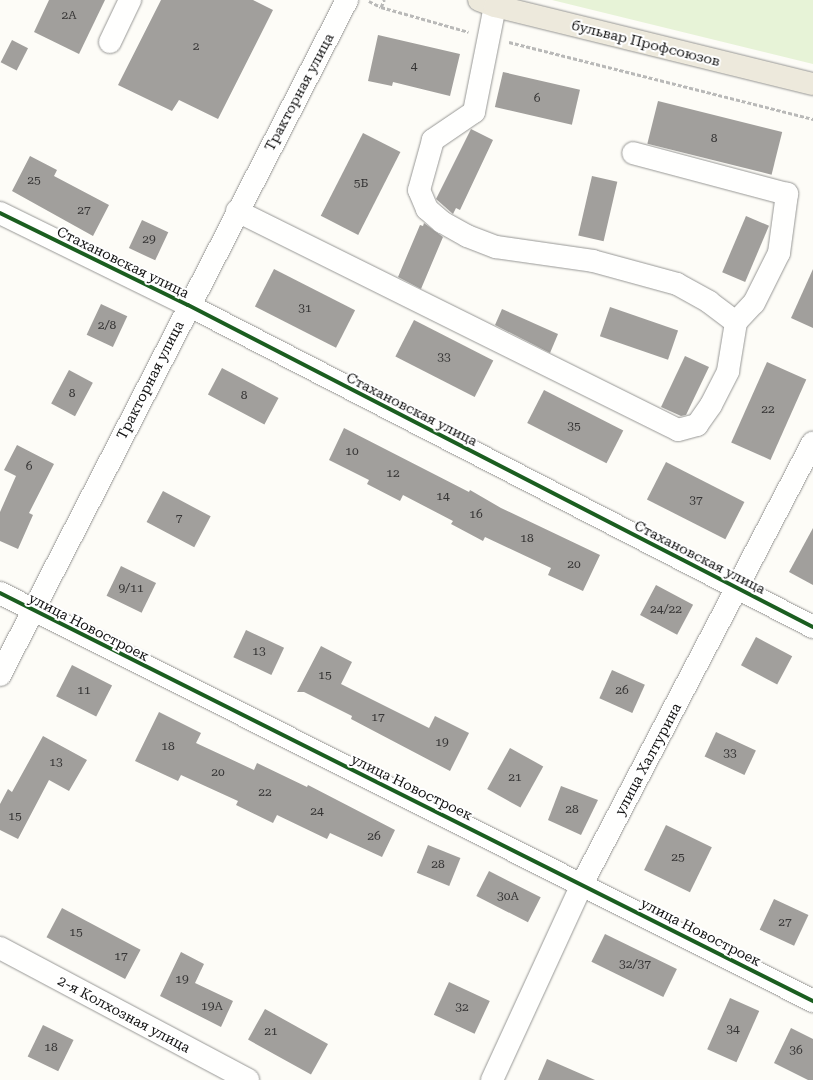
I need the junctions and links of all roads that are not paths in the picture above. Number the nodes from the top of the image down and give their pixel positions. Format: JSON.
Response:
{"nodes":[{"id":1,"x":130,"y":0,"type":"edge"},
{"id":2,"x":347,"y":0,"type":"edge"},
{"id":3,"x":487,"y":3,"type":"edge"},
{"id":4,"x":110,"y":42,"type":"dead end"},
{"id":5,"x":813,"y":84,"type":"edge"},
{"id":6,"x":633,"y":153,"type":"dead end"},
{"id":7,"x":237,"y":211,"type":"junction"},
{"id":8,"x":0,"y":213,"type":"edge"},
{"id":9,"x":188,"y":305,"type":"junction"},
{"id":10,"x":736,"y":322,"type":"junction"},
{"id":11,"x":813,"y":443,"type":"edge"},
{"id":12,"x":738,"y":590,"type":"junction"},
{"id":13,"x":0,"y":593,"type":"edge"},
{"id":14,"x":33,"y":612,"type":"junction"},
{"id":15,"x":813,"y":627,"type":"edge"},
{"id":16,"x":0,"y":675,"type":"edge"},
{"id":17,"x":582,"y":884,"type":"junction"},
{"id":18,"x":0,"y":948,"type":"edge"},
{"id":19,"x":813,"y":1001,"type":"edge"},
{"id":20,"x":248,"y":1080,"type":"edge"},
{"id":21,"x":492,"y":1080,"type":"edge"}],
"edges":[{"from":1,"to":4,"type":"street"},
{"from":2,"to":7,"type":"street","name":"Тракторная улица"},
{"from":3,"to":5,"type":"main road","name":"бульвар Профсоюзов"},
{"from":3,"to":10,"type":"street"},
{"from":6,"to":10,"type":"street"},
{"from":7,"to":9,"type":"street","name":"Тракторная улица"},
{"from":7,"to":10,"type":"street"},
{"from":8,"to":9,"type":"street","name":"Стахановская улица"},
{"from":9,"to":12,"type":"street","name":"Стахановская улица"},
{"from":9,"to":14,"type":"street","name":"Тракторная улица"},
{"from":11,"to":12,"type":"street","name":"улица Халтурина"},
{"from":12,"to":15,"type":"street","name":"Стахановская улица"},
{"from":12,"to":17,"type":"street","name":"улица Халтурина"},
{"from":13,"to":14,"type":"street","name":"улица Новостроек"},
{"from":14,"to":16,"type":"street","name":"Тракторная улица"},
{"from":14,"to":17,"type":"street","name":"улица Новостроек"},
{"from":17,"to":19,"type":"street","name":"улица Новостроек"},
{"from":17,"to":21,"type":"street","name":"улица Халтурина"},
{"from":18,"to":20,"type":"street","name":"2-я Колхозная улица"}]}
